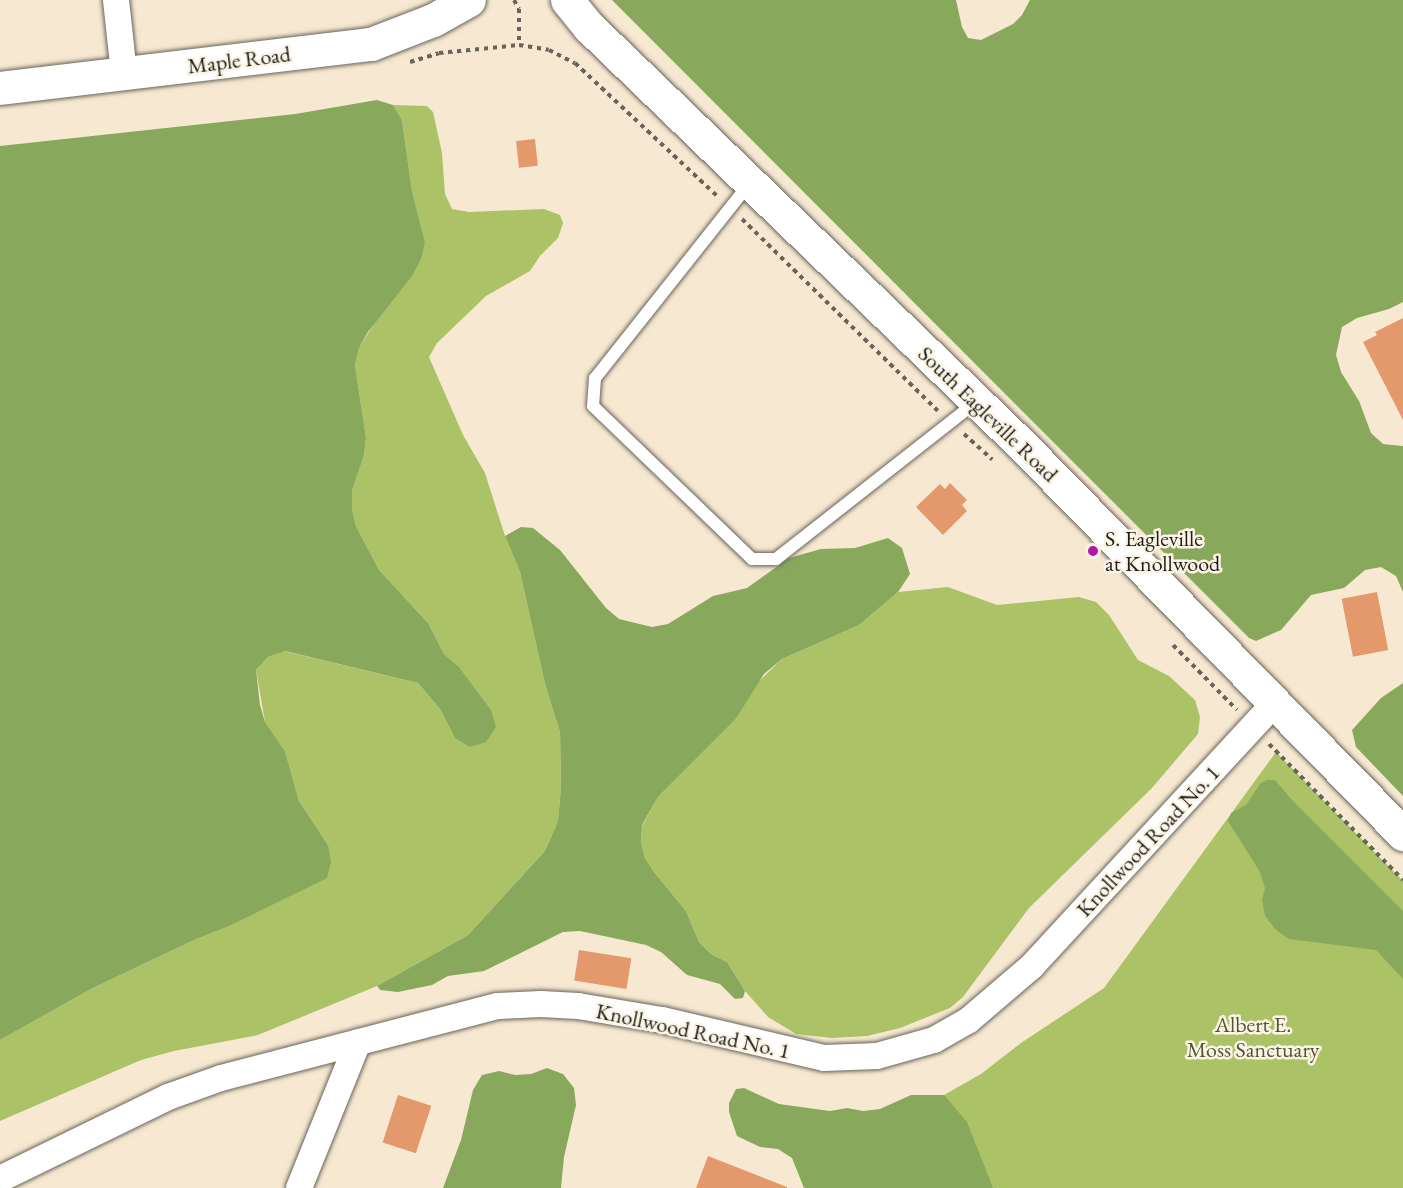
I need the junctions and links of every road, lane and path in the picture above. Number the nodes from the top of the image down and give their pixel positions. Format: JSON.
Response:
{"nodes":[{"id":1,"x":116,"y":0,"type":"edge"},
{"id":2,"x":469,"y":0,"type":"edge"},
{"id":3,"x":514,"y":0,"type":"edge"},
{"id":4,"x":567,"y":0,"type":"edge"},
{"id":5,"x":519,"y":45,"type":"junction"},
{"id":6,"x":400,"y":63,"type":"dead end"},
{"id":7,"x":124,"y":74,"type":"junction"},
{"id":8,"x":0,"y":88,"type":"edge"},
{"id":9,"x":740,"y":195,"type":"junction"},
{"id":10,"x":977,"y":401,"type":"junction"},
{"id":11,"x":950,"y":422,"type":"junction"},
{"id":12,"x":998,"y":465,"type":"dead end"},
{"id":13,"x":1171,"y":642,"type":"dead end"},
{"id":14,"x":1275,"y":703,"type":"junction"},
{"id":15,"x":1236,"y":710,"type":"dead end"},
{"id":16,"x":1269,"y":744,"type":"dead end"},
{"id":17,"x":1403,"y":834,"type":"edge"},
{"id":18,"x":1403,"y":880,"type":"edge"},
{"id":19,"x":358,"y":1042,"type":"junction"},
{"id":20,"x":0,"y":1179,"type":"edge"},
{"id":21,"x":299,"y":1188,"type":"edge"}],
"edges":[{"from":1,"to":7,"type":"street"},
{"from":2,"to":7,"type":"main road","name":"Maple Road"},
{"from":3,"to":5,"type":"path"},
{"from":4,"to":9,"type":"main road","name":"South Eagleville Road"},
{"from":5,"to":6,"type":"path"},
{"from":5,"to":9,"type":"path"},
{"from":7,"to":8,"type":"main road","name":"Maple Road"},
{"from":9,"to":10,"type":"main road","name":"South Eagleville Road"},
{"from":9,"to":11,"type":"path"},
{"from":9,"to":11,"type":"lane"},
{"from":10,"to":11,"type":"lane"},
{"from":10,"to":14,"type":"main road","name":"South Eagleville Road"},
{"from":11,"to":12,"type":"path"},
{"from":13,"to":15,"type":"path"},
{"from":14,"to":17,"type":"main road","name":"South Eagleville Road"},
{"from":14,"to":19,"type":"street","name":"Knollwood Road No. 1"},
{"from":16,"to":18,"type":"path"},
{"from":19,"to":20,"type":"street","name":"Knollwood Road No. 1"},
{"from":19,"to":21,"type":"street"}]}
